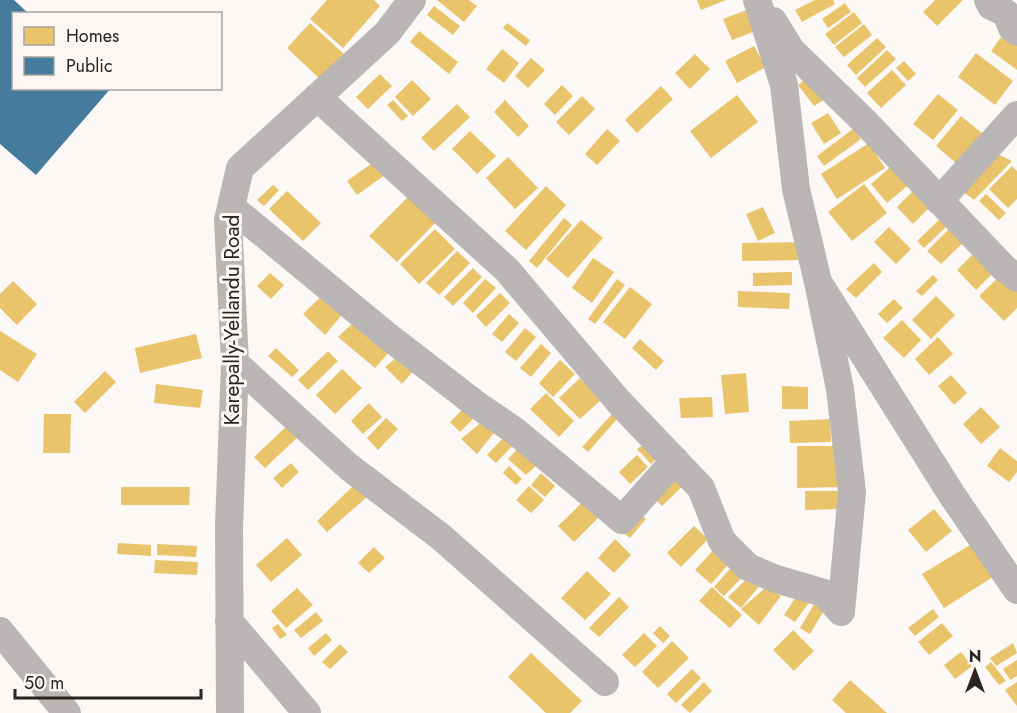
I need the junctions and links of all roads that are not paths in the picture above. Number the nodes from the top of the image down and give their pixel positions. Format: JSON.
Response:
{"nodes":[{"id":1,"x":412,"y":0,"type":"edge"},
{"id":2,"x":758,"y":0,"type":"edge"},
{"id":3,"x":988,"y":0,"type":"edge"},
{"id":4,"x":1017,"y":32,"type":"edge"},
{"id":5,"x":317,"y":97,"type":"junction"},
{"id":6,"x":1017,"y":115,"type":"edge"},
{"id":7,"x":939,"y":201,"type":"junction"},
{"id":8,"x":231,"y":207,"type":"junction"},
{"id":9,"x":1017,"y":278,"type":"edge"},
{"id":10,"x":818,"y":282,"type":"junction"},
{"id":11,"x":235,"y":363,"type":"junction"},
{"id":12,"x":675,"y":460,"type":"junction"},
{"id":13,"x":1017,"y":590,"type":"edge"},
{"id":14,"x":229,"y":621,"type":"junction"},
{"id":15,"x":0,"y":631,"type":"edge"},
{"id":16,"x":605,"y":682,"type":"dead end"},
{"id":17,"x":67,"y":713,"type":"edge"},
{"id":18,"x":230,"y":713,"type":"edge"},
{"id":19,"x":307,"y":713,"type":"edge"}],
"edges":[{"from":1,"to":5,"type":"street","name":"Karepally-Yellandu Road"},
{"from":2,"to":7,"type":"street"},
{"from":2,"to":10,"type":"street"},
{"from":3,"to":4,"type":"street"},
{"from":5,"to":8,"type":"street","name":"Karepally-Yellandu Road"},
{"from":5,"to":12,"type":"street"},
{"from":6,"to":7,"type":"street"},
{"from":7,"to":9,"type":"street"},
{"from":8,"to":11,"type":"street","name":"Karepally-Yellandu Road"},
{"from":8,"to":12,"type":"street"},
{"from":10,"to":12,"type":"street"},
{"from":10,"to":13,"type":"street"},
{"from":11,"to":14,"type":"street","name":"Karepally-Yellandu Road"},
{"from":11,"to":16,"type":"street"},
{"from":14,"to":18,"type":"street","name":"Karepally-Yellandu Road"},
{"from":14,"to":19,"type":"street"},
{"from":15,"to":17,"type":"street"}]}
